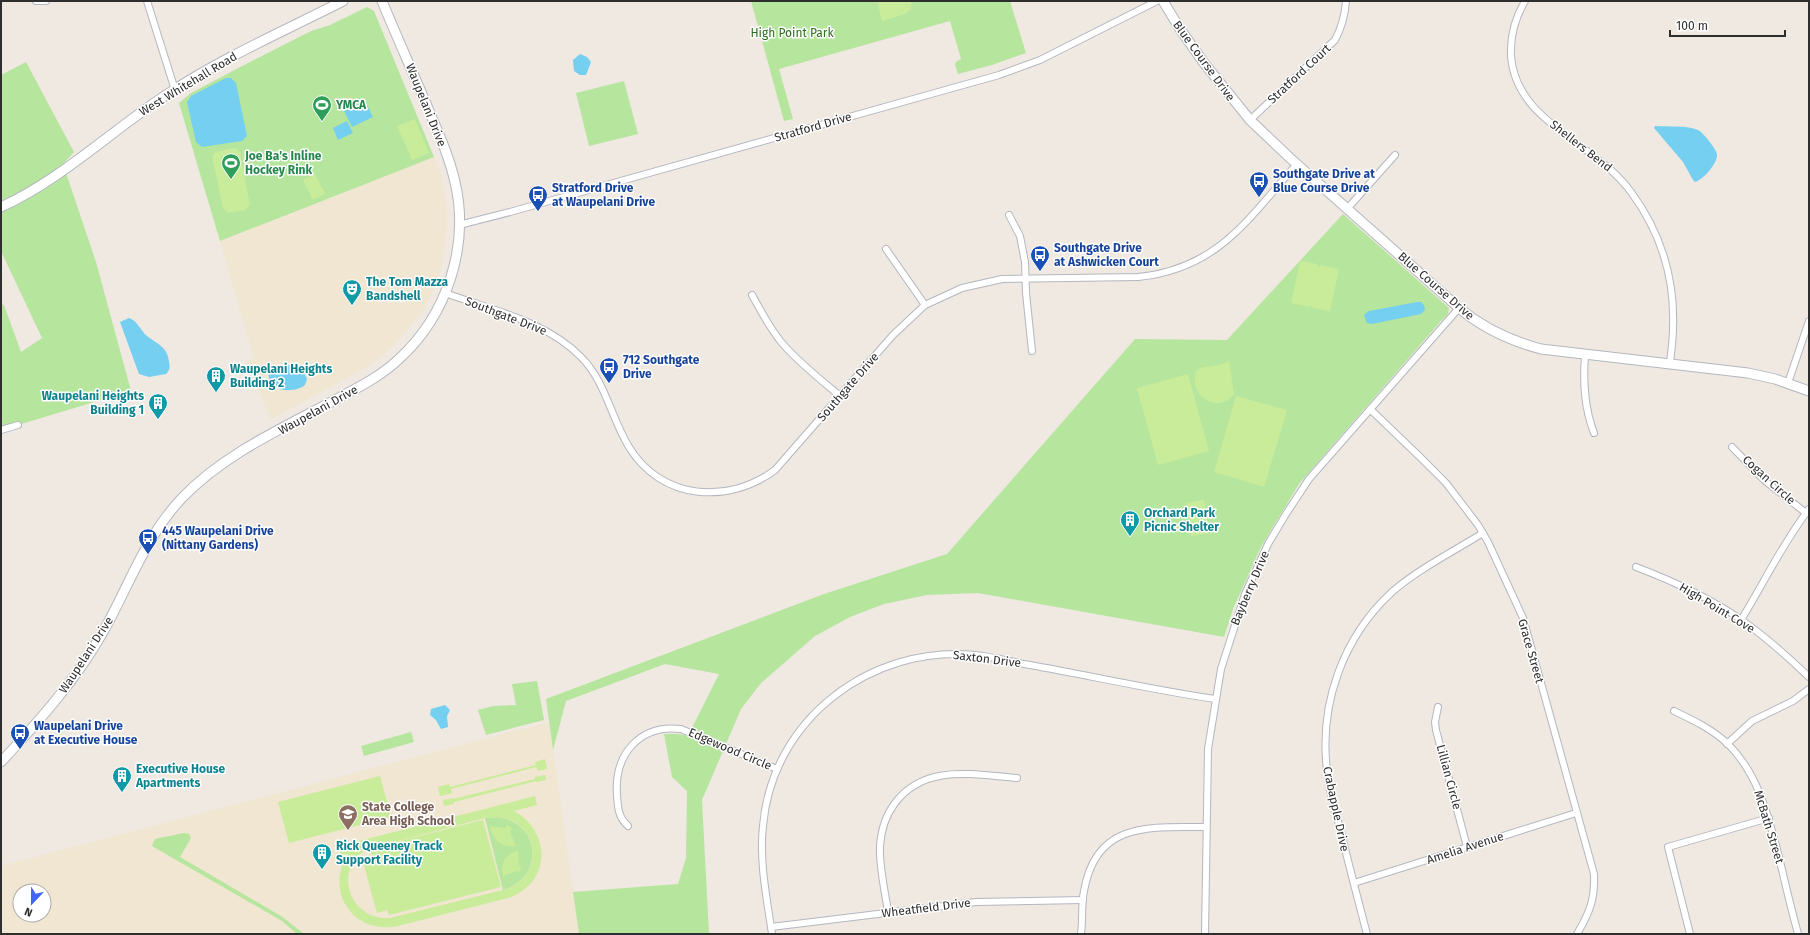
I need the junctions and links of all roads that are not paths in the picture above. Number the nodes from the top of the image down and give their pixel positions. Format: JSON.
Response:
{"nodes":[{"id":1,"x":36,"y":1,"type":"edge"},
{"id":2,"x":46,"y":1,"type":"edge"},
{"id":3,"x":147,"y":1,"type":"edge"},
{"id":4,"x":343,"y":1,"type":"edge"},
{"id":5,"x":382,"y":1,"type":"edge"},
{"id":6,"x":1157,"y":1,"type":"edge"},
{"id":7,"x":1163,"y":1,"type":"edge"},
{"id":8,"x":1346,"y":1,"type":"edge"},
{"id":9,"x":1525,"y":1,"type":"edge"},
{"id":10,"x":175,"y":90,"type":"junction"},
{"id":11,"x":1250,"y":120,"type":"junction"},
{"id":12,"x":1395,"y":155,"type":"dead end"},
{"id":13,"x":1297,"y":164,"type":"junction"},
{"id":14,"x":1,"y":207,"type":"edge"},
{"id":15,"x":1347,"y":208,"type":"junction"},
{"id":16,"x":1009,"y":215,"type":"dead end"},
{"id":17,"x":459,"y":225,"type":"junction"},
{"id":18,"x":886,"y":249,"type":"dead end"},
{"id":19,"x":1026,"y":278,"type":"junction"},
{"id":20,"x":445,"y":293,"type":"junction"},
{"id":21,"x":752,"y":295,"type":"dead end"},
{"id":22,"x":923,"y":306,"type":"junction"},
{"id":23,"x":1459,"y":308,"type":"junction"},
{"id":24,"x":1809,"y":321,"type":"edge"},
{"id":25,"x":1032,"y":351,"type":"dead end"},
{"id":26,"x":1585,"y":355,"type":"junction"},
{"id":27,"x":1670,"y":364,"type":"junction"},
{"id":28,"x":1788,"y":383,"type":"junction"},
{"id":29,"x":1809,"y":391,"type":"edge"},
{"id":30,"x":840,"y":396,"type":"junction"},
{"id":31,"x":1370,"y":410,"type":"junction"},
{"id":32,"x":18,"y":425,"type":"dead end"},
{"id":33,"x":1,"y":430,"type":"edge"},
{"id":34,"x":1594,"y":433,"type":"dead end"},
{"id":35,"x":1732,"y":447,"type":"dead end"},
{"id":36,"x":1808,"y":511,"type":"edge"},
{"id":37,"x":1483,"y":533,"type":"junction"},
{"id":38,"x":1636,"y":567,"type":"dead end"},
{"id":39,"x":1741,"y":620,"type":"junction"},
{"id":40,"x":1809,"y":676,"type":"edge"},
{"id":41,"x":1809,"y":689,"type":"edge"},
{"id":42,"x":1215,"y":699,"type":"junction"},
{"id":43,"x":1438,"y":707,"type":"dead end"},
{"id":44,"x":1674,"y":711,"type":"dead end"},
{"id":45,"x":1727,"y":744,"type":"junction"},
{"id":46,"x":1,"y":762,"type":"edge"},
{"id":47,"x":777,"y":769,"type":"junction"},
{"id":48,"x":1017,"y":778,"type":"dead end"},
{"id":49,"x":1576,"y":813,"type":"junction"},
{"id":50,"x":1769,"y":818,"type":"junction"},
{"id":51,"x":628,"y":826,"type":"dead end"},
{"id":52,"x":1206,"y":827,"type":"junction"},
{"id":53,"x":1468,"y":847,"type":"junction"},
{"id":54,"x":1354,"y":884,"type":"junction"},
{"id":55,"x":1083,"y":900,"type":"junction"},
{"id":56,"x":888,"y":912,"type":"junction"},
{"id":57,"x":771,"y":927,"type":"junction"},
{"id":58,"x":772,"y":934,"type":"edge"},
{"id":59,"x":1082,"y":934,"type":"edge"},
{"id":60,"x":1205,"y":934,"type":"edge"},
{"id":61,"x":1367,"y":934,"type":"edge"},
{"id":62,"x":1577,"y":934,"type":"edge"},
{"id":63,"x":1690,"y":934,"type":"edge"},
{"id":64,"x":1798,"y":934,"type":"edge"}],
"edges":[{"from":1,"to":2,"type":"street"},
{"from":3,"to":10,"type":"street"},
{"from":4,"to":10,"type":"main road","name":"West Whitehall Road"},
{"from":5,"to":17,"type":"main road","name":"Waupelani Drive"},
{"from":6,"to":17,"type":"street","name":"Stratford Drive"},
{"from":7,"to":11,"type":"main road","name":"Blue Course Drive"},
{"from":8,"to":11,"type":"street","name":"Stratford Court"},
{"from":9,"to":27,"type":"street","name":"Shellers Bend"},
{"from":10,"to":14,"type":"main road","name":"West Whitehall Road"},
{"from":11,"to":13,"type":"main road","name":"Blue Course Drive"},
{"from":12,"to":15,"type":"street"},
{"from":13,"to":15,"type":"main road","name":"Blue Course Drive"},
{"from":13,"to":19,"type":"street","name":"Southgate Drive"},
{"from":15,"to":23,"type":"main road","name":"Blue Course Drive"},
{"from":16,"to":19,"type":"street"},
{"from":17,"to":20,"type":"main road","name":"Waupelani Drive"},
{"from":18,"to":22,"type":"street"},
{"from":19,"to":22,"type":"street","name":"Southgate Drive"},
{"from":19,"to":25,"type":"street"},
{"from":20,"to":30,"type":"street","name":"Southgate Drive"},
{"from":20,"to":46,"type":"main road","name":"Waupelani Drive"},
{"from":21,"to":30,"type":"street"},
{"from":22,"to":30,"type":"street","name":"Southgate Drive"},
{"from":23,"to":26,"type":"main road","name":"Blue Course Drive"},
{"from":23,"to":31,"type":"street","name":"Bayberry Drive"},
{"from":24,"to":28,"type":"street"},
{"from":26,"to":27,"type":"main road","name":"Blue Course Drive"},
{"from":26,"to":34,"type":"street"},
{"from":27,"to":28,"type":"main road","name":"Blue Course Drive"},
{"from":28,"to":29,"type":"main road","name":"Blue Course Drive"},
{"from":31,"to":37,"type":"street","name":"Grace Street"},
{"from":31,"to":42,"type":"street","name":"Bayberry Drive"},
{"from":32,"to":33,"type":"street"},
{"from":35,"to":36,"type":"street","name":"Cogan Circle"},
{"from":36,"to":39,"type":"street"},
{"from":37,"to":49,"type":"street","name":"Grace Street"},
{"from":37,"to":54,"type":"street","name":"Crabapple Drive"},
{"from":38,"to":39,"type":"street","name":"High Point Cove"},
{"from":39,"to":40,"type":"street","name":"High Point Cove"},
{"from":41,"to":45,"type":"street"},
{"from":42,"to":47,"type":"street","name":"Saxton Drive"},
{"from":42,"to":52,"type":"street","name":"Bayberry Drive"},
{"from":43,"to":53,"type":"street","name":"Lillian Circle"},
{"from":44,"to":45,"type":"street","name":"McBath Street"},
{"from":45,"to":50,"type":"street","name":"McBath Street"},
{"from":47,"to":51,"type":"street","name":"Edgewood Circle"},
{"from":47,"to":57,"type":"street","name":"Saxton Drive"},
{"from":48,"to":56,"type":"street"},
{"from":49,"to":53,"type":"street","name":"Amelia Avenue"},
{"from":49,"to":62,"type":"street","name":"Grace Street"},
{"from":50,"to":63,"type":"street"},
{"from":50,"to":64,"type":"street","name":"McBath Street"},
{"from":52,"to":55,"type":"street"},
{"from":52,"to":60,"type":"street","name":"Bayberry Drive"},
{"from":53,"to":54,"type":"street","name":"Amelia Avenue"},
{"from":54,"to":61,"type":"street","name":"Crabapple Drive"},
{"from":55,"to":56,"type":"street","name":"Wheatfield Drive"},
{"from":55,"to":59,"type":"street"},
{"from":56,"to":57,"type":"street","name":"Wheatfield Drive"},
{"from":57,"to":58,"type":"street","name":"Saxton Drive"}]}
